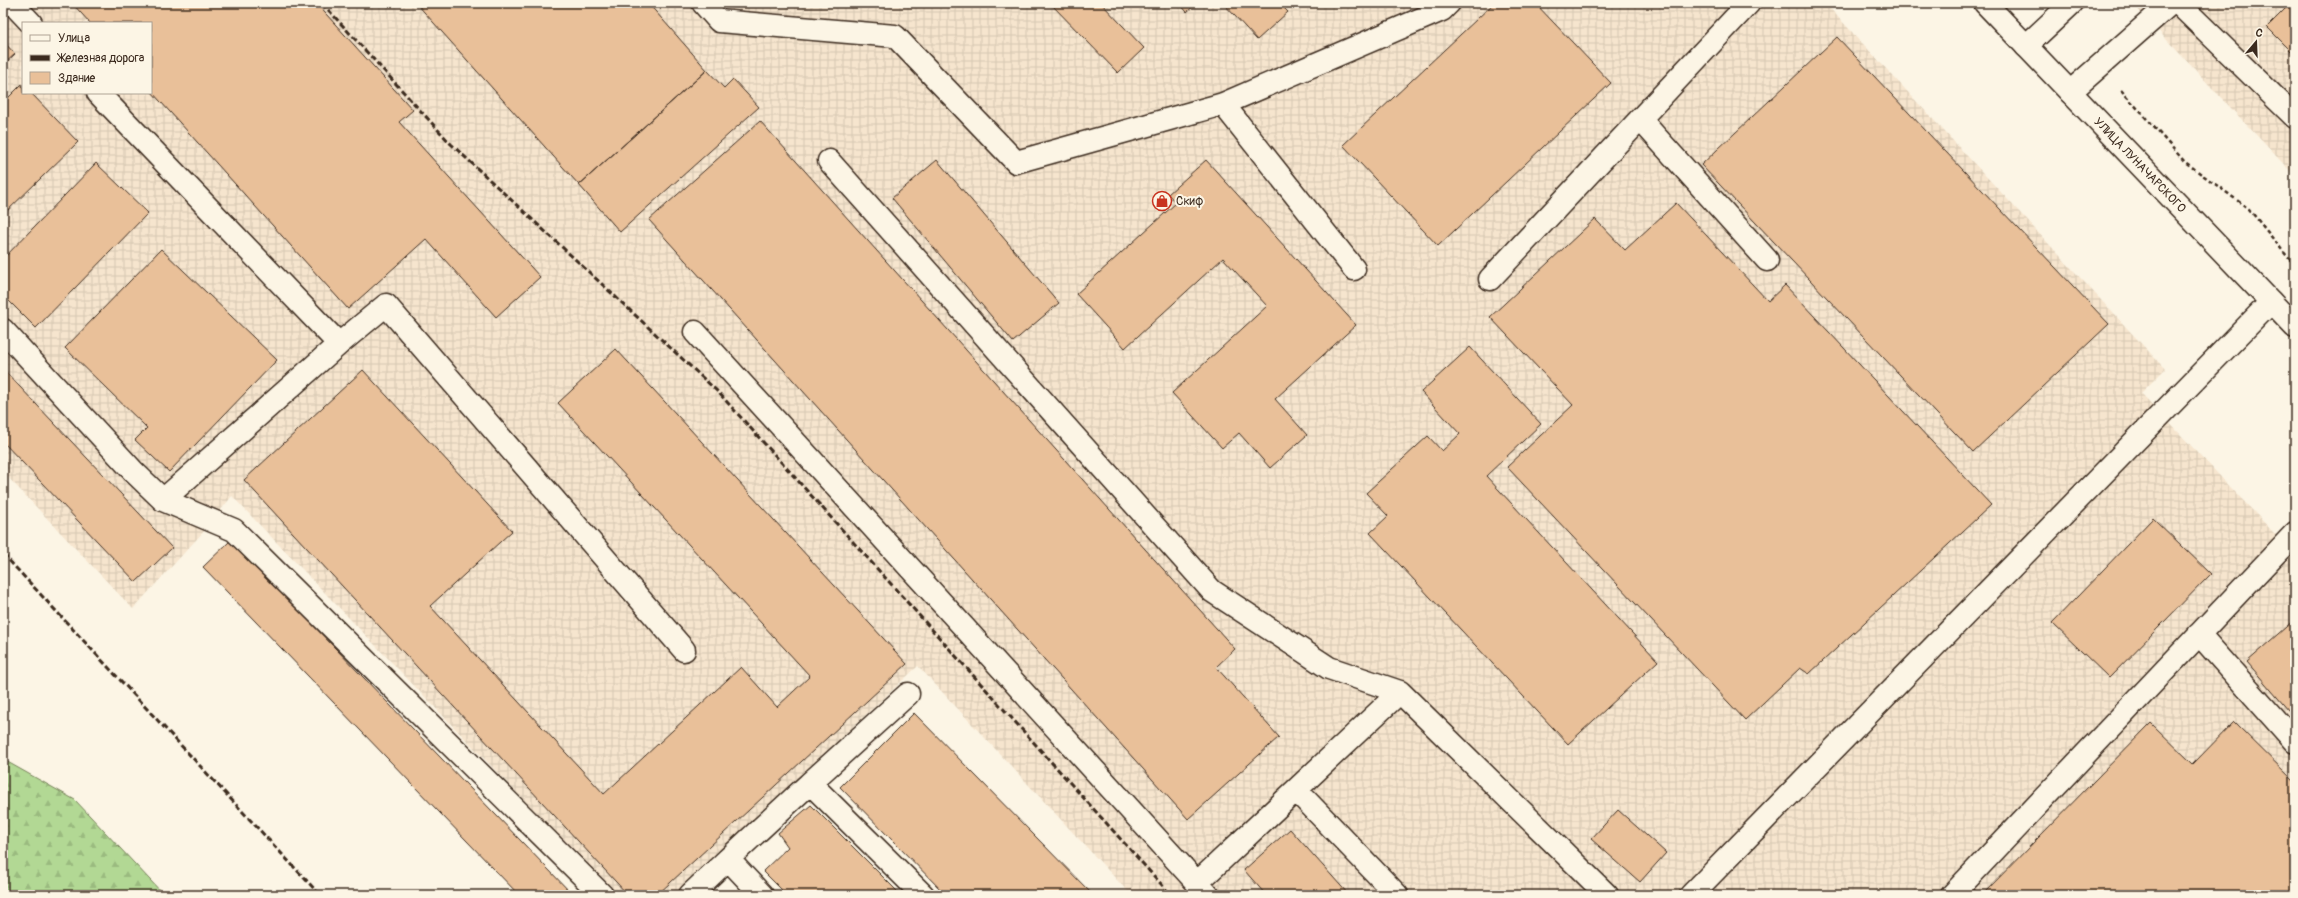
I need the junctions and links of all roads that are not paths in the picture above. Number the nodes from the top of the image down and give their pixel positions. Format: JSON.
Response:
{"nodes":[{"id":1,"x":12,"y":3,"type":"edge"},
{"id":2,"x":703,"y":3,"type":"edge"},
{"id":3,"x":1449,"y":3,"type":"edge"},
{"id":4,"x":1749,"y":3,"type":"edge"},
{"id":5,"x":1985,"y":3,"type":"edge"},
{"id":6,"x":2072,"y":3,"type":"edge"},
{"id":7,"x":2171,"y":3,"type":"edge"},
{"id":8,"x":2178,"y":3,"type":"edge"},
{"id":9,"x":30,"y":22,"type":"edge"},
{"id":10,"x":2026,"y":46,"type":"junction"},
{"id":11,"x":2070,"y":92,"type":"junction"},
{"id":12,"x":99,"y":94,"type":"edge"},
{"id":13,"x":1223,"y":104,"type":"junction"},
{"id":14,"x":2295,"y":117,"type":"edge"},
{"id":15,"x":1640,"y":119,"type":"junction"},
{"id":16,"x":829,"y":161,"type":"dead end"},
{"id":17,"x":1767,"y":260,"type":"dead end"},
{"id":18,"x":1354,"y":269,"type":"dead end"},
{"id":19,"x":1490,"y":279,"type":"dead end"},
{"id":20,"x":2271,"y":302,"type":"junction"},
{"id":21,"x":2295,"y":327,"type":"edge"},
{"id":22,"x":3,"y":330,"type":"edge"},
{"id":23,"x":695,"y":332,"type":"dead end"},
{"id":24,"x":339,"y":344,"type":"junction"},
{"id":25,"x":163,"y":500,"type":"junction"},
{"id":26,"x":2295,"y":533,"type":"edge"},
{"id":27,"x":2199,"y":634,"type":"junction"},
{"id":28,"x":684,"y":650,"type":"dead end"},
{"id":29,"x":1400,"y":692,"type":"junction"},
{"id":30,"x":908,"y":694,"type":"dead end"},
{"id":31,"x":2295,"y":742,"type":"edge"},
{"id":32,"x":810,"y":783,"type":"junction"},
{"id":33,"x":1296,"y":790,"type":"junction"},
{"id":34,"x":728,"y":859,"type":"junction"},
{"id":35,"x":1203,"y":889,"type":"edge"},
{"id":36,"x":602,"y":895,"type":"edge"},
{"id":37,"x":690,"y":895,"type":"edge"},
{"id":38,"x":762,"y":895,"type":"edge"},
{"id":39,"x":923,"y":895,"type":"edge"},
{"id":40,"x":1397,"y":895,"type":"edge"},
{"id":41,"x":1607,"y":895,"type":"edge"},
{"id":42,"x":1691,"y":895,"type":"edge"},
{"id":43,"x":1952,"y":895,"type":"edge"}],
"edges":[{"from":1,"to":9,"type":"main road"},
{"from":2,"to":13,"type":"main road"},
{"from":3,"to":13,"type":"main road"},
{"from":4,"to":15,"type":"main road"},
{"from":5,"to":10,"type":"main road","name":"УЛИЦА ЛУНАЧАРСКОГО"},
{"from":6,"to":10,"type":"main road"},
{"from":7,"to":11,"type":"main road"},
{"from":8,"to":14,"type":"main road"},
{"from":10,"to":11,"type":"main road","name":"УЛИЦА ЛУНАЧАРСКОГО"},
{"from":11,"to":20,"type":"main road","name":"УЛИЦА ЛУНАЧАРСКОГО"},
{"from":12,"to":24,"type":"main road"},
{"from":13,"to":18,"type":"main road"},
{"from":15,"to":17,"type":"main road"},
{"from":15,"to":19,"type":"main road"},
{"from":16,"to":29,"type":"main road"},
{"from":20,"to":21,"type":"main road","name":"УЛИЦА ЛУНАЧАРСКОГО"},
{"from":20,"to":42,"type":"main road"},
{"from":22,"to":25,"type":"main road"},
{"from":23,"to":35,"type":"main road"},
{"from":24,"to":25,"type":"main road"},
{"from":24,"to":28,"type":"main road"},
{"from":25,"to":36,"type":"main road"},
{"from":26,"to":27,"type":"main road"},
{"from":27,"to":31,"type":"main road"},
{"from":27,"to":43,"type":"main road"},
{"from":29,"to":33,"type":"main road"},
{"from":29,"to":41,"type":"main road"},
{"from":30,"to":32,"type":"main road"},
{"from":32,"to":34,"type":"main road"},
{"from":32,"to":39,"type":"main road"},
{"from":33,"to":35,"type":"main road"},
{"from":33,"to":40,"type":"main road"},
{"from":34,"to":37,"type":"main road"},
{"from":34,"to":38,"type":"main road"}]}
